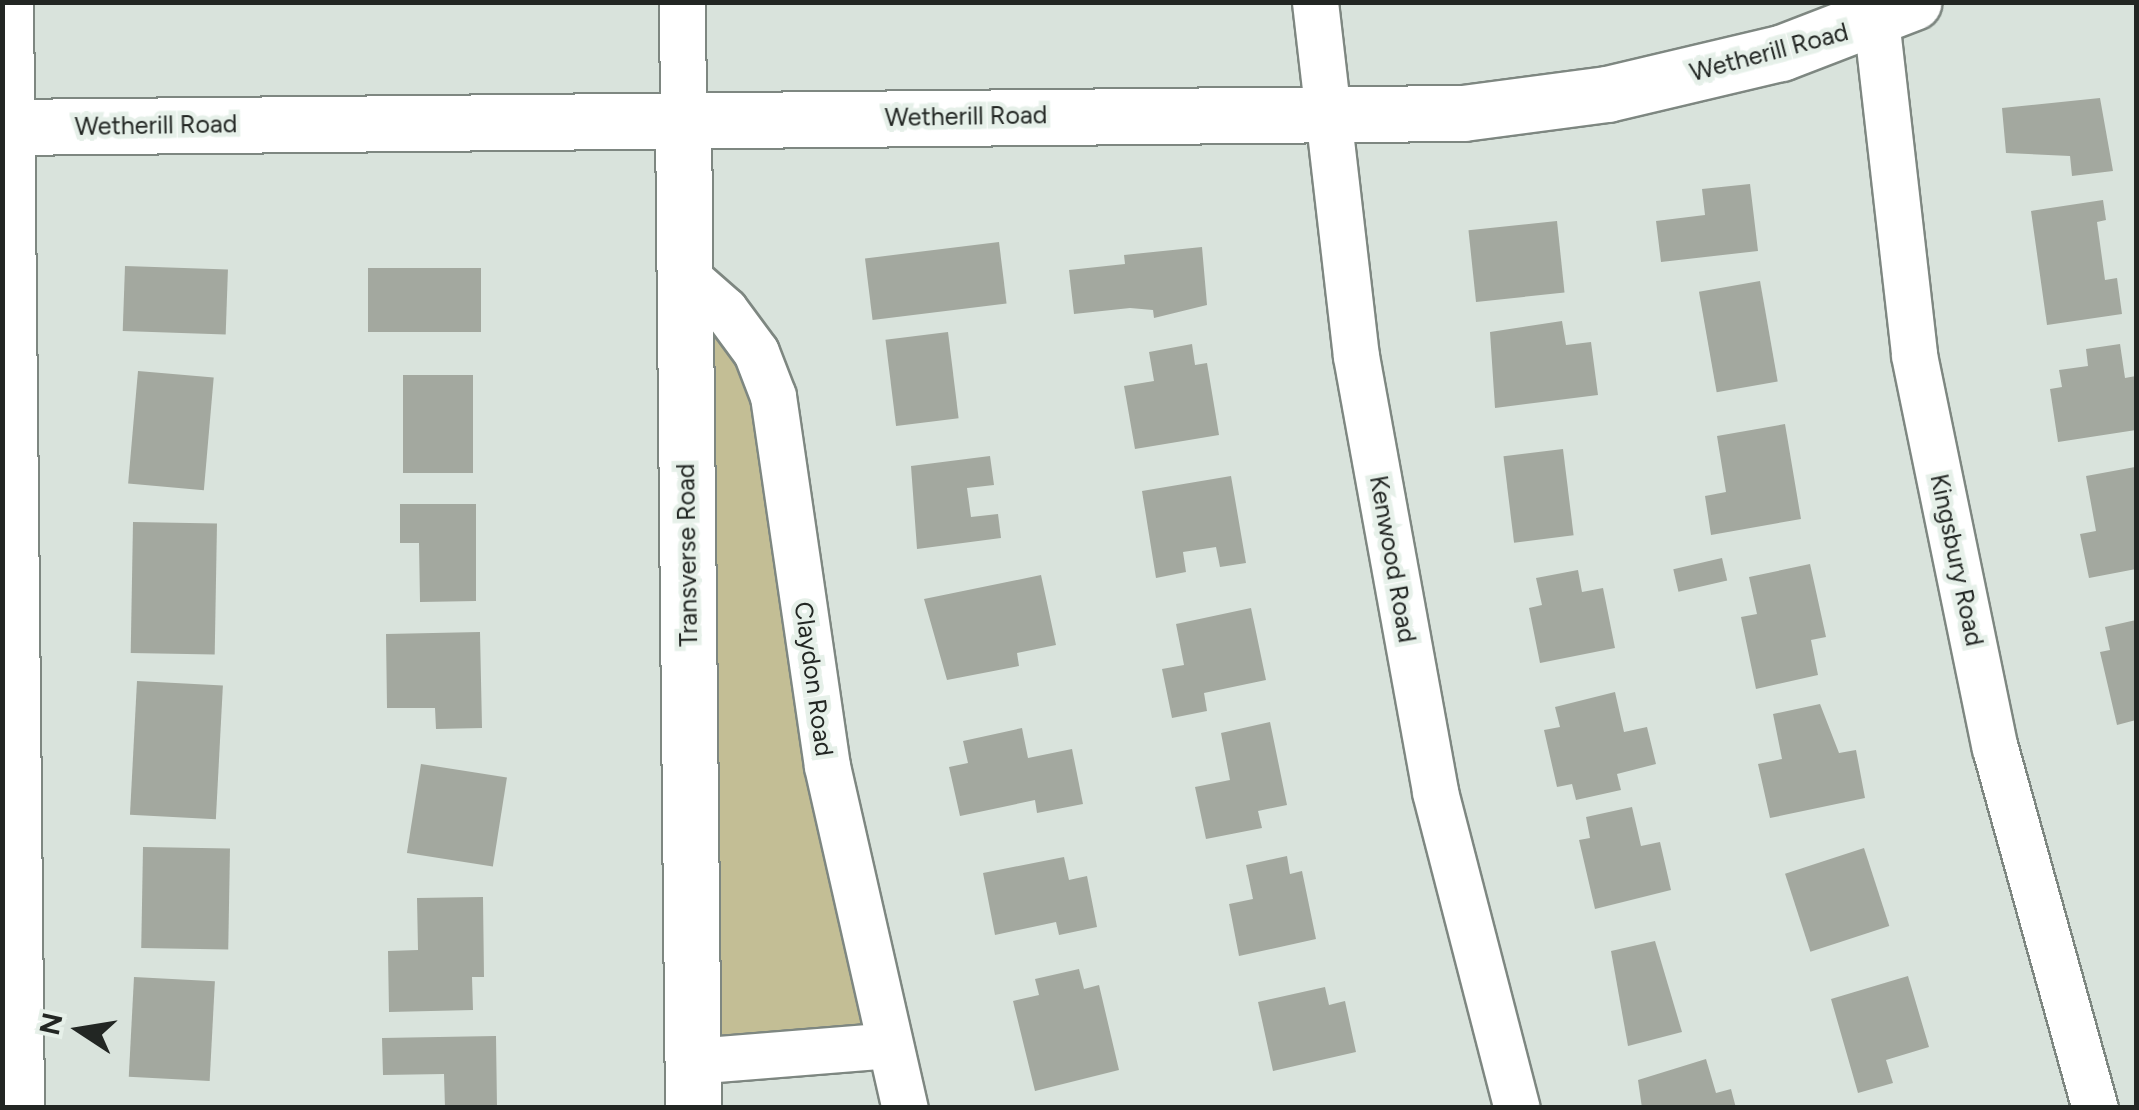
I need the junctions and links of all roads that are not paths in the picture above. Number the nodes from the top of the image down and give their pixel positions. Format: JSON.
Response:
{"nodes":[{"id":1,"x":10,"y":2,"type":"edge"},
{"id":2,"x":682,"y":2,"type":"edge"},
{"id":3,"x":1315,"y":2,"type":"edge"},
{"id":4,"x":1887,"y":9,"type":"edge"},
{"id":5,"x":1329,"y":112,"type":"junction"},
{"id":6,"x":684,"y":120,"type":"junction"},
{"id":7,"x":7,"y":127,"type":"edge"},
{"id":8,"x":685,"y":275,"type":"junction"},
{"id":9,"x":10,"y":681,"type":"edge"},
{"id":10,"x":889,"y":1044,"type":"junction"},
{"id":11,"x":693,"y":1084,"type":"edge"},
{"id":12,"x":21,"y":1108,"type":"edge"},
{"id":13,"x":904,"y":1108,"type":"edge"},
{"id":14,"x":1518,"y":1108,"type":"edge"},
{"id":15,"x":2095,"y":1108,"type":"edge"}],
"edges":[{"from":1,"to":7,"type":"street"},
{"from":2,"to":6,"type":"street","name":"Transverse Road"},
{"from":3,"to":5,"type":"street","name":"Kenwood Road"},
{"from":4,"to":5,"type":"street","name":"Wetherill Road"},
{"from":4,"to":15,"type":"street","name":"Kingsbury Road"},
{"from":5,"to":6,"type":"street","name":"Wetherill Road"},
{"from":5,"to":14,"type":"street","name":"Kenwood Road"},
{"from":6,"to":7,"type":"street","name":"Wetherill Road"},
{"from":6,"to":8,"type":"street","name":"Transverse Road"},
{"from":7,"to":9,"type":"street"},
{"from":8,"to":10,"type":"street","name":"Claydon Road"},
{"from":8,"to":11,"type":"street","name":"Transverse Road"},
{"from":9,"to":12,"type":"street"},
{"from":10,"to":11,"type":"street"},
{"from":10,"to":13,"type":"street","name":"Claydon Road"}]}
